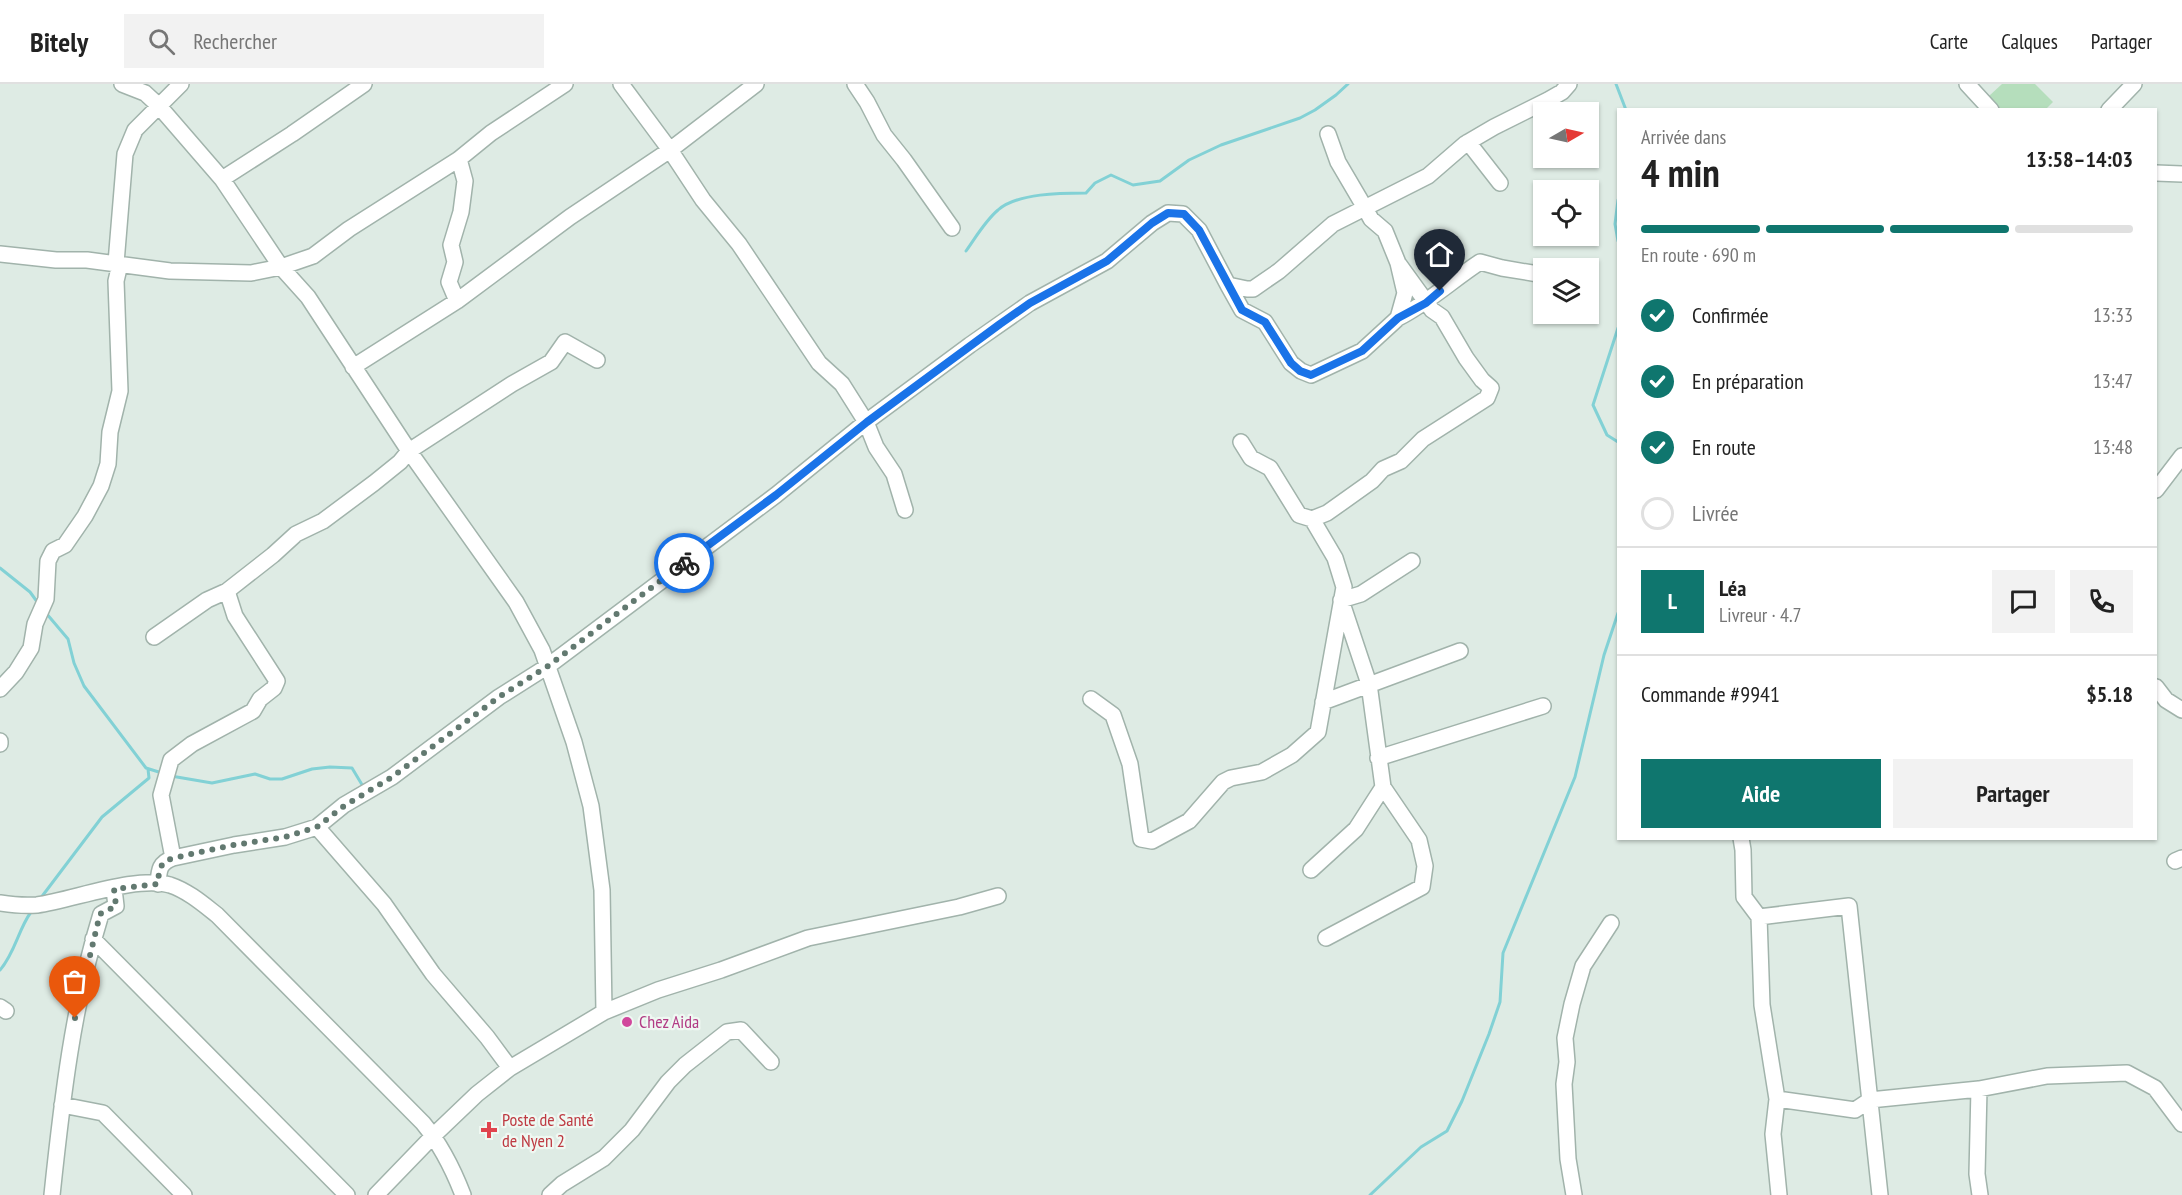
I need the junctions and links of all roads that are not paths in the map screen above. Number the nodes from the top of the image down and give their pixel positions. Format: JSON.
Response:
{"nodes":[{"id":1,"x":122,"y":84,"type":"edge"},
{"id":2,"x":181,"y":84,"type":"edge"},
{"id":3,"x":364,"y":84,"type":"edge"},
{"id":4,"x":564,"y":84,"type":"edge"},
{"id":5,"x":621,"y":84,"type":"edge"},
{"id":6,"x":756,"y":84,"type":"edge"},
{"id":7,"x":855,"y":84,"type":"edge"},
{"id":8,"x":1569,"y":84,"type":"edge"},
{"id":9,"x":1967,"y":84,"type":"edge"},
{"id":10,"x":2134,"y":84,"type":"edge"},
{"id":11,"x":158,"y":105,"type":"junction"},
{"id":12,"x":1989,"y":108,"type":"edge"},
{"id":13,"x":2111,"y":108,"type":"edge"},
{"id":14,"x":1328,"y":134,"type":"dead end"},
{"id":15,"x":1468,"y":142,"type":"junction"},
{"id":16,"x":670,"y":150,"type":"junction"},
{"id":17,"x":459,"y":159,"type":"junction"},
{"id":18,"x":2157,"y":173,"type":"edge"},
{"id":19,"x":2182,"y":174,"type":"edge"},
{"id":20,"x":222,"y":179,"type":"junction"},
{"id":21,"x":1500,"y":183,"type":"dead end"},
{"id":22,"x":1365,"y":208,"type":"junction"},
{"id":23,"x":952,"y":228,"type":"dead end"},
{"id":24,"x":0,"y":254,"type":"edge"},
{"id":25,"x":118,"y":263,"type":"junction"},
{"id":26,"x":1398,"y":263,"type":"junction"},
{"id":27,"x":281,"y":267,"type":"junction"},
{"id":28,"x":1533,"y":273,"type":"edge"},
{"id":29,"x":1228,"y":285,"type":"junction"},
{"id":30,"x":457,"y":301,"type":"junction"},
{"id":31,"x":1426,"y":303,"type":"junction"},
{"id":32,"x":1398,"y":318,"type":"junction"},
{"id":33,"x":597,"y":360,"type":"dead end"},
{"id":34,"x":353,"y":368,"type":"junction"},
{"id":35,"x":867,"y":422,"type":"junction"},
{"id":36,"x":1241,"y":442,"type":"dead end"},
{"id":37,"x":409,"y":451,"type":"junction"},
{"id":38,"x":2182,"y":456,"type":"edge"},
{"id":39,"x":2157,"y":489,"type":"edge"},
{"id":40,"x":905,"y":510,"type":"dead end"},
{"id":41,"x":1312,"y":519,"type":"junction"},
{"id":42,"x":1412,"y":561,"type":"dead end"},
{"id":43,"x":227,"y":591,"type":"junction"},
{"id":44,"x":1341,"y":600,"type":"junction"},
{"id":45,"x":154,"y":637,"type":"dead end"},
{"id":46,"x":1460,"y":651,"type":"dead end"},
{"id":47,"x":548,"y":666,"type":"junction"},
{"id":48,"x":1369,"y":684,"type":"junction"},
{"id":49,"x":2157,"y":688,"type":"edge"},
{"id":50,"x":0,"y":689,"type":"edge"},
{"id":51,"x":1091,"y":699,"type":"dead end"},
{"id":52,"x":1323,"y":702,"type":"junction"},
{"id":53,"x":1543,"y":706,"type":"dead end"},
{"id":54,"x":2182,"y":710,"type":"edge"},
{"id":55,"x":1378,"y":758,"type":"junction"},
{"id":56,"x":1383,"y":787,"type":"junction"},
{"id":57,"x":317,"y":827,"type":"junction"},
{"id":58,"x":1741,"y":840,"type":"edge"},
{"id":59,"x":173,"y":858,"type":"junction"},
{"id":60,"x":1311,"y":870,"type":"dead end"},
{"id":61,"x":158,"y":884,"type":"junction"},
{"id":62,"x":114,"y":889,"type":"junction"},
{"id":63,"x":998,"y":896,"type":"dead end"},
{"id":64,"x":0,"y":903,"type":"edge"},
{"id":65,"x":1759,"y":917,"type":"junction"},
{"id":66,"x":1611,"y":923,"type":"dead end"},
{"id":67,"x":1326,"y":938,"type":"dead end"},
{"id":68,"x":93,"y":939,"type":"junction"},
{"id":69,"x":604,"y":1012,"type":"junction"},
{"id":70,"x":771,"y":1062,"type":"dead end"},
{"id":71,"x":510,"y":1068,"type":"junction"},
{"id":72,"x":1979,"y":1089,"type":"junction"},
{"id":73,"x":1778,"y":1099,"type":"junction"},
{"id":74,"x":1870,"y":1100,"type":"junction"},
{"id":75,"x":62,"y":1105,"type":"junction"},
{"id":76,"x":2182,"y":1124,"type":"edge"},
{"id":77,"x":434,"y":1136,"type":"junction"},
{"id":78,"x":52,"y":1195,"type":"edge"},
{"id":79,"x":184,"y":1195,"type":"edge"},
{"id":80,"x":347,"y":1195,"type":"edge"},
{"id":81,"x":376,"y":1195,"type":"edge"},
{"id":82,"x":463,"y":1195,"type":"edge"},
{"id":83,"x":550,"y":1195,"type":"edge"},
{"id":84,"x":1574,"y":1195,"type":"edge"},
{"id":85,"x":1779,"y":1195,"type":"edge"},
{"id":86,"x":1880,"y":1195,"type":"edge"},
{"id":87,"x":1980,"y":1195,"type":"edge"}],
"edges":[{"from":1,"to":11,"type":"street"},
{"from":2,"to":11,"type":"street"},
{"from":3,"to":20,"type":"street"},
{"from":4,"to":17,"type":"street"},
{"from":5,"to":16,"type":"street"},
{"from":6,"to":16,"type":"street"},
{"from":7,"to":23,"type":"street"},
{"from":8,"to":15,"type":"street"},
{"from":9,"to":12,"type":"street"},
{"from":10,"to":13,"type":"street"},
{"from":11,"to":20,"type":"street"},
{"from":11,"to":25,"type":"street"},
{"from":14,"to":22,"type":"street"},
{"from":15,"to":21,"type":"street"},
{"from":15,"to":22,"type":"street"},
{"from":16,"to":30,"type":"street"},
{"from":16,"to":35,"type":"street"},
{"from":17,"to":27,"type":"street"},
{"from":17,"to":30,"type":"street"},
{"from":18,"to":19,"type":"street"},
{"from":20,"to":27,"type":"street"},
{"from":22,"to":26,"type":"street"},
{"from":22,"to":29,"type":"street"},
{"from":24,"to":25,"type":"street"},
{"from":25,"to":27,"type":"street"},
{"from":25,"to":50,"type":"street"},
{"from":26,"to":31,"type":"street"},
{"from":26,"to":32,"type":"street"},
{"from":27,"to":34,"type":"street"},
{"from":28,"to":31,"type":"street"},
{"from":29,"to":32,"type":"street"},
{"from":29,"to":35,"type":"street"},
{"from":30,"to":34,"type":"street"},
{"from":31,"to":32,"type":"street"},
{"from":31,"to":41,"type":"street"},
{"from":33,"to":37,"type":"street"},
{"from":34,"to":37,"type":"street"},
{"from":35,"to":40,"type":"street"},
{"from":35,"to":47,"type":"street"},
{"from":36,"to":41,"type":"street"},
{"from":37,"to":43,"type":"street"},
{"from":37,"to":47,"type":"street"},
{"from":38,"to":39,"type":"street"},
{"from":41,"to":44,"type":"street"},
{"from":42,"to":44,"type":"street"},
{"from":43,"to":45,"type":"street"},
{"from":43,"to":59,"type":"street"},
{"from":44,"to":48,"type":"street"},
{"from":44,"to":52,"type":"street"},
{"from":46,"to":48,"type":"street"},
{"from":47,"to":57,"type":"street"},
{"from":47,"to":69,"type":"street"},
{"from":48,"to":52,"type":"street"},
{"from":48,"to":55,"type":"street"},
{"from":49,"to":54,"type":"street"},
{"from":51,"to":52,"type":"street"},
{"from":53,"to":55,"type":"street"},
{"from":55,"to":56,"type":"street"},
{"from":56,"to":60,"type":"street"},
{"from":56,"to":67,"type":"street"},
{"from":57,"to":59,"type":"street"},
{"from":57,"to":71,"type":"street"},
{"from":58,"to":65,"type":"street"},
{"from":59,"to":61,"type":"street"},
{"from":61,"to":62,"type":"street"},
{"from":61,"to":77,"type":"street"},
{"from":62,"to":64,"type":"street"},
{"from":62,"to":68,"type":"street"},
{"from":63,"to":69,"type":"street"},
{"from":65,"to":73,"type":"street"},
{"from":65,"to":74,"type":"street"},
{"from":66,"to":84,"type":"street"},
{"from":68,"to":75,"type":"street"},
{"from":68,"to":80,"type":"street"},
{"from":69,"to":71,"type":"street"},
{"from":70,"to":83,"type":"street"},
{"from":71,"to":77,"type":"street"},
{"from":72,"to":74,"type":"street"},
{"from":72,"to":76,"type":"street"},
{"from":72,"to":87,"type":"street"},
{"from":73,"to":74,"type":"street"},
{"from":73,"to":85,"type":"street"},
{"from":74,"to":86,"type":"street"},
{"from":75,"to":78,"type":"street"},
{"from":75,"to":79,"type":"street"},
{"from":77,"to":81,"type":"street"},
{"from":77,"to":82,"type":"street"}]}
